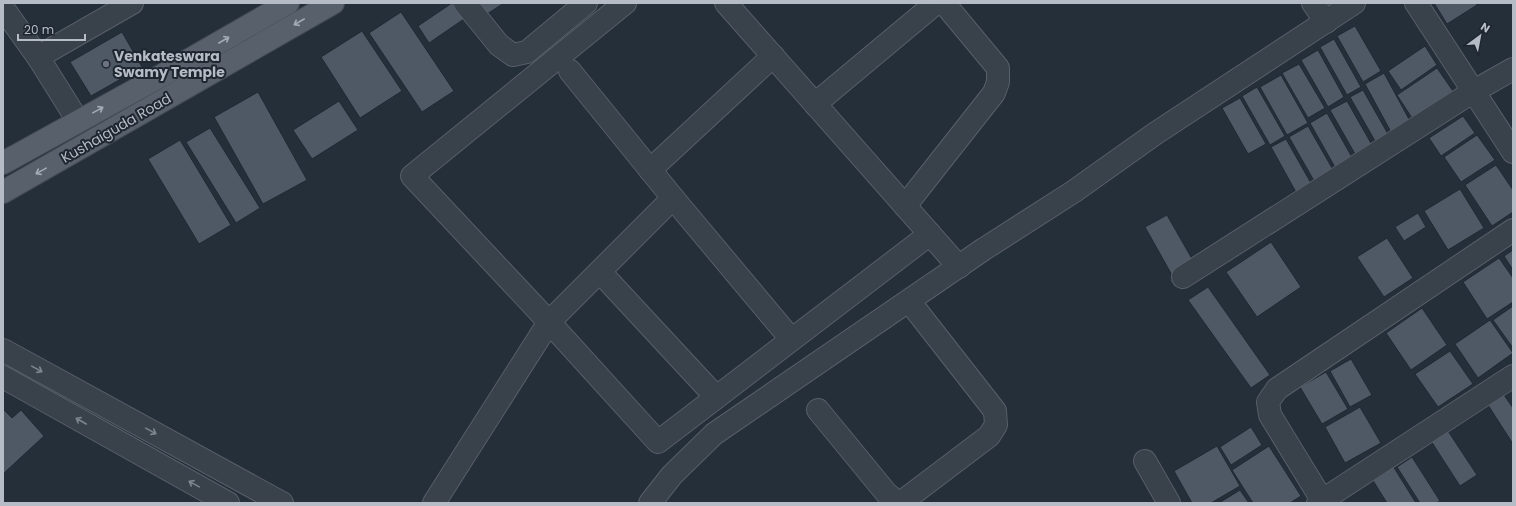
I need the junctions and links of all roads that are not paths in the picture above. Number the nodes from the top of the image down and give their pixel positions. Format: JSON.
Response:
{"nodes":[{"id":1,"x":132,"y":3,"type":"edge"},
{"id":2,"x":288,"y":3,"type":"edge"},
{"id":3,"x":333,"y":3,"type":"edge"},
{"id":4,"x":465,"y":3,"type":"edge"},
{"id":5,"x":586,"y":3,"type":"edge"},
{"id":6,"x":625,"y":3,"type":"edge"},
{"id":7,"x":726,"y":3,"type":"edge"},
{"id":8,"x":936,"y":3,"type":"edge"},
{"id":9,"x":944,"y":3,"type":"edge"},
{"id":10,"x":1312,"y":3,"type":"edge"},
{"id":11,"x":1354,"y":3,"type":"edge"},
{"id":12,"x":1416,"y":3,"type":"edge"},
{"id":13,"x":3,"y":8,"type":"edge"},
{"id":14,"x":1326,"y":22,"type":"junction"},
{"id":15,"x":773,"y":56,"type":"junction"},
{"id":16,"x":38,"y":57,"type":"junction"},
{"id":17,"x":1513,"y":69,"type":"edge"},
{"id":18,"x":570,"y":71,"type":"dead end"},
{"id":19,"x":1474,"y":91,"type":"junction"},
{"id":20,"x":815,"y":104,"type":"junction"},
{"id":21,"x":78,"y":121,"type":"junction"},
{"id":22,"x":1513,"y":152,"type":"edge"},
{"id":23,"x":3,"y":163,"type":"edge"},
{"id":24,"x":650,"y":170,"type":"junction"},
{"id":25,"x":3,"y":192,"type":"edge"},
{"id":26,"x":673,"y":198,"type":"junction"},
{"id":27,"x":905,"y":206,"type":"junction"},
{"id":28,"x":1513,"y":230,"type":"edge"},
{"id":29,"x":930,"y":234,"type":"junction"},
{"id":30,"x":959,"y":267,"type":"junction"},
{"id":31,"x":600,"y":272,"type":"junction"},
{"id":32,"x":1183,"y":277,"type":"dead end"},
{"id":33,"x":909,"y":301,"type":"junction"},
{"id":34,"x":549,"y":322,"type":"junction"},
{"id":35,"x":791,"y":339,"type":"junction"},
{"id":36,"x":3,"y":350,"type":"edge"},
{"id":37,"x":1513,"y":376,"type":"edge"},
{"id":38,"x":3,"y":377,"type":"edge"},
{"id":39,"x":716,"y":397,"type":"junction"},
{"id":40,"x":818,"y":410,"type":"dead end"},
{"id":41,"x":1145,"y":461,"type":"dead end"},
{"id":42,"x":893,"y":502,"type":"edge"},
{"id":43,"x":1320,"y":502,"type":"edge"},
{"id":44,"x":228,"y":503,"type":"edge"},
{"id":45,"x":282,"y":503,"type":"edge"},
{"id":46,"x":434,"y":503,"type":"edge"},
{"id":47,"x":650,"y":503,"type":"edge"},
{"id":48,"x":1169,"y":503,"type":"edge"}],
"edges":[{"from":1,"to":16,"type":"street"},
{"from":21,"to":2,"type":"main road","name":"Kushaiguda Road","one_way":true},
{"from":3,"to":25,"type":"main road","name":"Kushaiguda Road","one_way":true},
{"from":4,"to":5,"type":"street"},
{"from":6,"to":34,"type":"street"},
{"from":7,"to":15,"type":"street"},
{"from":8,"to":20,"type":"street"},
{"from":9,"to":27,"type":"street"},
{"from":10,"to":14,"type":"street"},
{"from":11,"to":14,"type":"street"},
{"from":12,"to":19,"type":"street"},
{"from":13,"to":16,"type":"street"},
{"from":14,"to":30,"type":"street"},
{"from":15,"to":20,"type":"street"},
{"from":15,"to":24,"type":"street"},
{"from":16,"to":21,"type":"street"},
{"from":17,"to":19,"type":"street"},
{"from":18,"to":24,"type":"street"},
{"from":19,"to":22,"type":"street"},
{"from":19,"to":32,"type":"street"},
{"from":20,"to":27,"type":"street"},
{"from":21,"to":23,"type":"main road","name":"Kushaiguda Road"},
{"from":24,"to":26,"type":"street"},
{"from":26,"to":31,"type":"street"},
{"from":26,"to":35,"type":"street"},
{"from":27,"to":29,"type":"street"},
{"from":28,"to":43,"type":"street"},
{"from":29,"to":30,"type":"street"},
{"from":29,"to":35,"type":"street"},
{"from":30,"to":33,"type":"street"},
{"from":31,"to":34,"type":"street"},
{"from":31,"to":39,"type":"street"},
{"from":33,"to":42,"type":"street"},
{"from":33,"to":47,"type":"street"},
{"from":34,"to":39,"type":"street"},
{"from":34,"to":46,"type":"street"},
{"from":35,"to":39,"type":"street"},
{"from":36,"to":45,"type":"street","one_way":true},
{"from":37,"to":43,"type":"street"},
{"from":44,"to":38,"type":"street","one_way":true},
{"from":40,"to":42,"type":"street"},
{"from":41,"to":48,"type":"street"}]}
